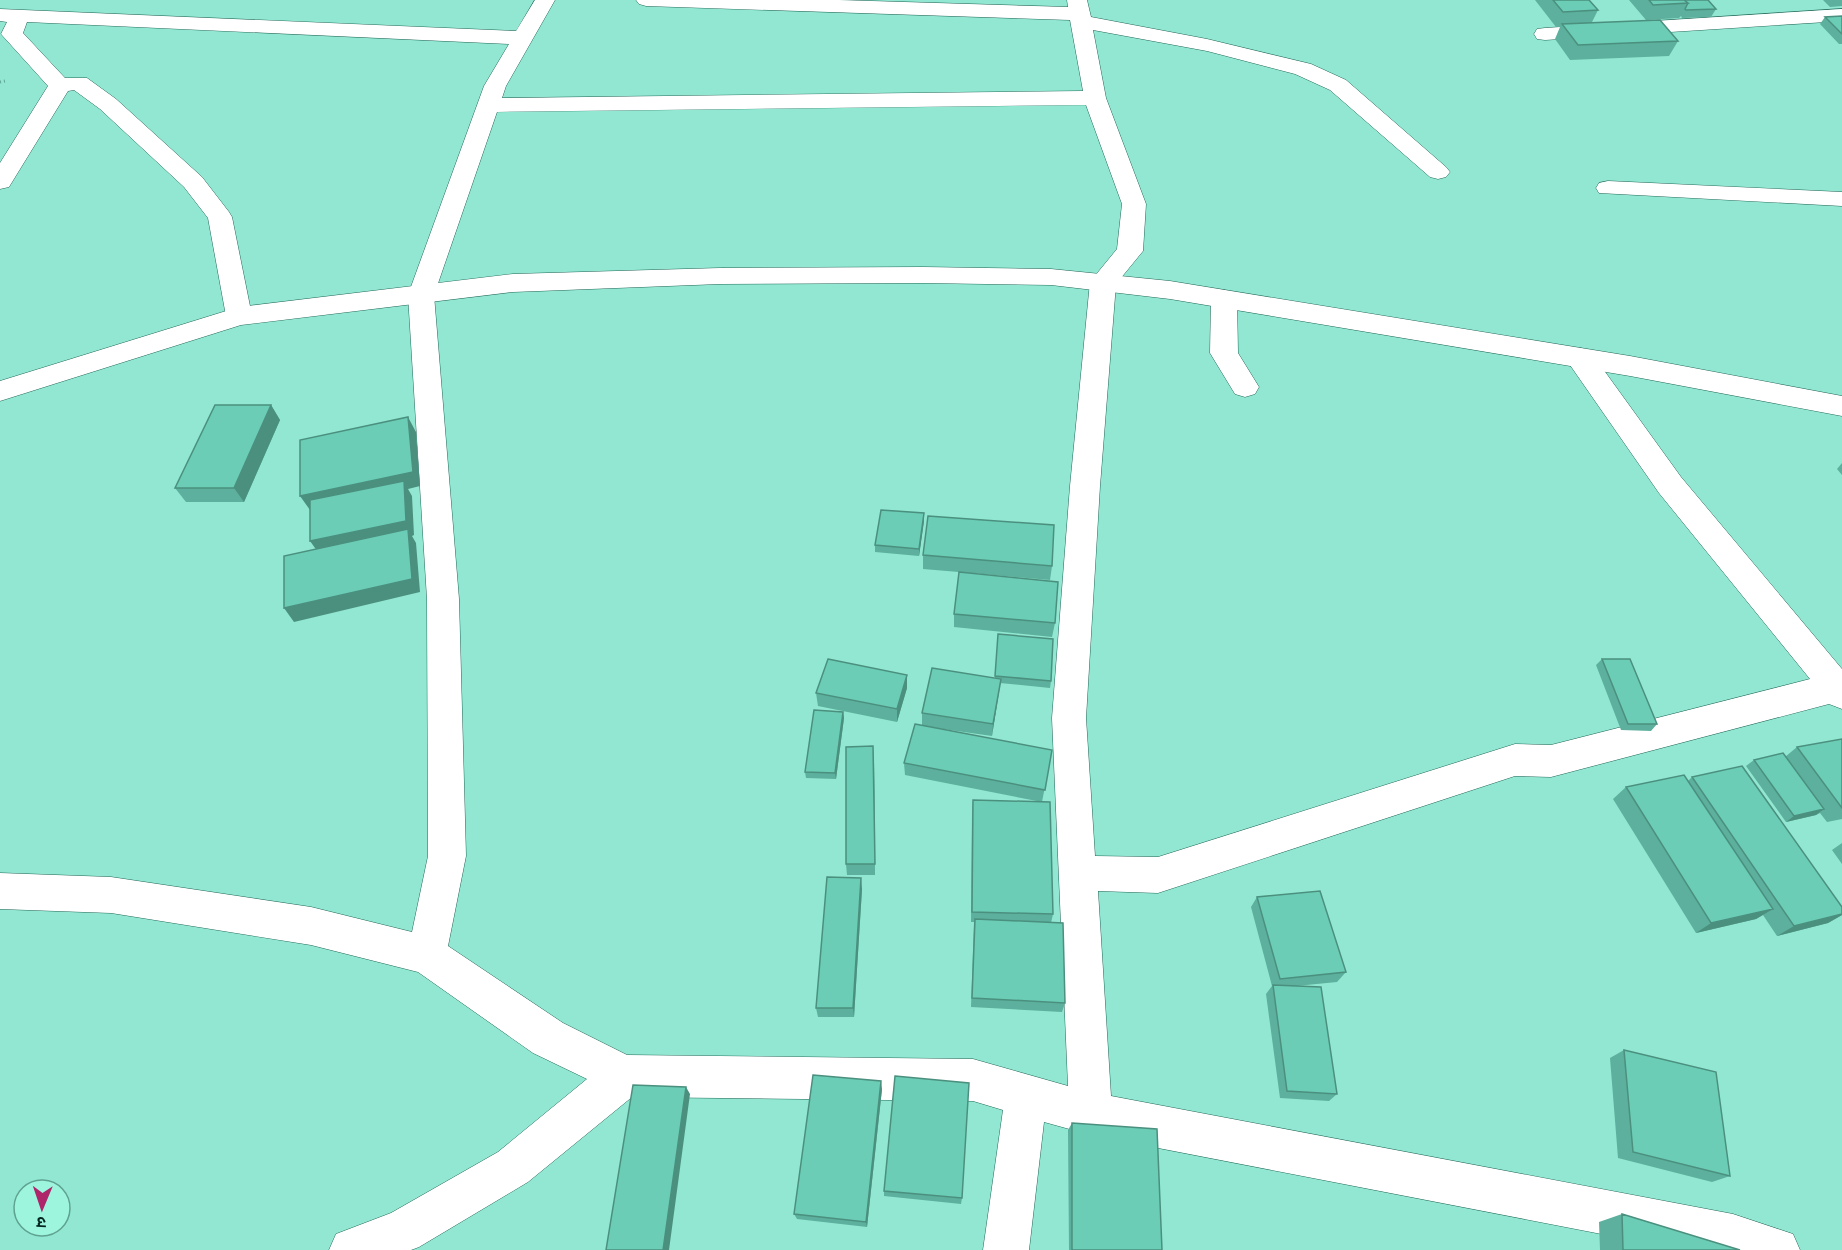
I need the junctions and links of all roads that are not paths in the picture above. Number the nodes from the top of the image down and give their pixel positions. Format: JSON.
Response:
{"nodes":[{"id":1,"x":545,"y":0,"type":"edge"},
{"id":2,"x":646,"y":0,"type":"edge"},
{"id":3,"x":1080,"y":12,"type":"edge"},
{"id":4,"x":1842,"y":15,"type":"edge"},
{"id":5,"x":9,"y":16,"type":"edge"},
{"id":6,"x":1545,"y":34,"type":"dead end"},
{"id":7,"x":523,"y":38,"type":"junction"},
{"id":8,"x":60,"y":85,"type":"junction"},
{"id":9,"x":1095,"y":98,"type":"junction"},
{"id":10,"x":488,"y":105,"type":"junction"},
{"id":11,"x":1438,"y":172,"type":"dead end"},
{"id":12,"x":0,"y":182,"type":"edge"},
{"id":13,"x":1608,"y":188,"type":"dead end"},
{"id":14,"x":1842,"y":199,"type":"edge"},
{"id":15,"x":1103,"y":282,"type":"junction"},
{"id":16,"x":421,"y":295,"type":"junction"},
{"id":17,"x":1224,"y":299,"type":"junction"},
{"id":18,"x":238,"y":316,"type":"junction"},
{"id":19,"x":1580,"y":358,"type":"junction"},
{"id":20,"x":1245,"y":387,"type":"dead end"},
{"id":21,"x":0,"y":391,"type":"edge"},
{"id":22,"x":1842,"y":406,"type":"edge"},
{"id":23,"x":1839,"y":690,"type":"edge"},
{"id":24,"x":1077,"y":873,"type":"junction"},
{"id":25,"x":0,"y":891,"type":"edge"},
{"id":26,"x":427,"y":956,"type":"junction"},
{"id":27,"x":625,"y":1076,"type":"junction"},
{"id":28,"x":1026,"y":1096,"type":"junction"},
{"id":29,"x":1091,"y":1114,"type":"junction"},
{"id":30,"x":406,"y":1240,"type":"edge"},
{"id":31,"x":352,"y":1250,"type":"edge"},
{"id":32,"x":1006,"y":1250,"type":"edge"},
{"id":33,"x":1777,"y":1250,"type":"edge"}],
"edges":[{"from":1,"to":7,"type":"street"},
{"from":2,"to":3,"type":"street"},
{"from":3,"to":9,"type":"street"},
{"from":3,"to":11,"type":"street"},
{"from":4,"to":6,"type":"street"},
{"from":5,"to":7,"type":"street"},
{"from":5,"to":8,"type":"street"},
{"from":7,"to":10,"type":"street"},
{"from":8,"to":12,"type":"street"},
{"from":8,"to":18,"type":"street"},
{"from":9,"to":10,"type":"street"},
{"from":9,"to":15,"type":"street"},
{"from":10,"to":16,"type":"street"},
{"from":13,"to":14,"type":"street"},
{"from":15,"to":16,"type":"street"},
{"from":15,"to":17,"type":"street"},
{"from":15,"to":24,"type":"street"},
{"from":16,"to":18,"type":"street"},
{"from":16,"to":26,"type":"street"},
{"from":17,"to":19,"type":"street"},
{"from":17,"to":20,"type":"street"},
{"from":18,"to":21,"type":"street"},
{"from":19,"to":22,"type":"street"},
{"from":19,"to":23,"type":"street"},
{"from":23,"to":24,"type":"street"},
{"from":24,"to":29,"type":"street"},
{"from":25,"to":26,"type":"street"},
{"from":26,"to":27,"type":"street"},
{"from":27,"to":28,"type":"street"},
{"from":27,"to":30,"type":"street"},
{"from":28,"to":29,"type":"street"},
{"from":28,"to":32,"type":"street"},
{"from":29,"to":33,"type":"street"},
{"from":30,"to":31,"type":"street"}]}
